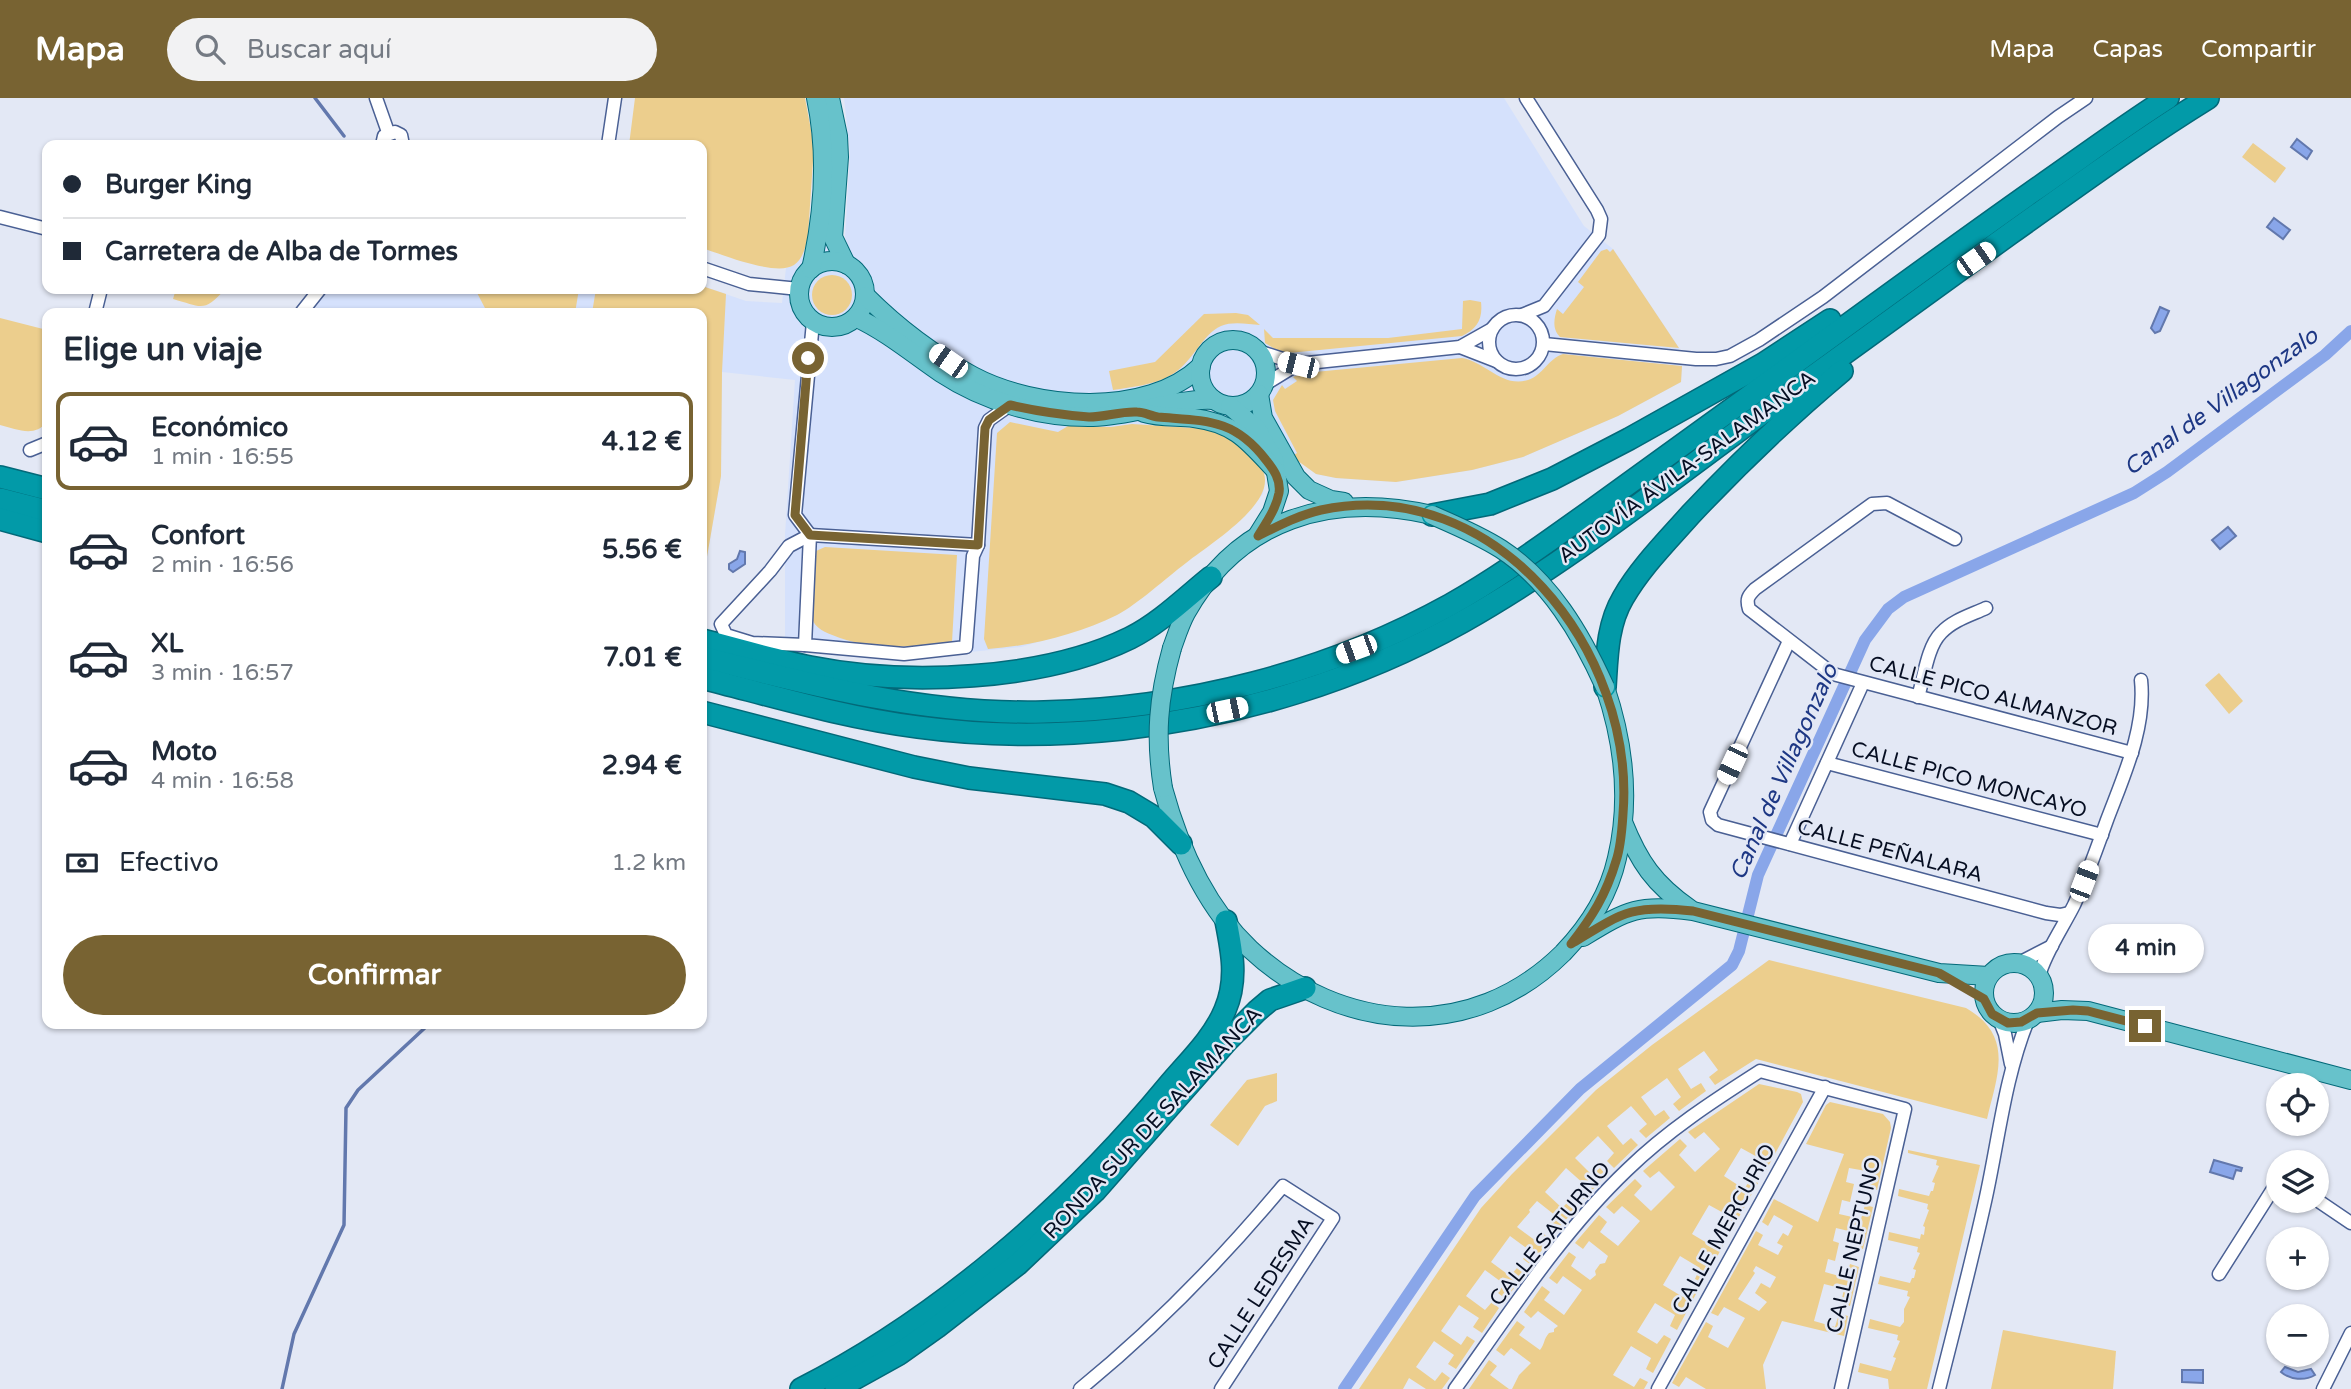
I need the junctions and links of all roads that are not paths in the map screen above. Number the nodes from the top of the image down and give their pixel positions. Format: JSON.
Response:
{"nodes":[{"id":1,"x":376,"y":98,"type":"edge"},
{"id":2,"x":615,"y":98,"type":"edge"},
{"id":3,"x":1526,"y":98,"type":"edge"},
{"id":4,"x":2086,"y":98,"type":"edge"},
{"id":5,"x":2168,"y":98,"type":"edge"},
{"id":6,"x":2208,"y":98,"type":"edge"},
{"id":7,"x":824,"y":101,"type":"edge"},
{"id":8,"x":388,"y":132,"type":"junction"},
{"id":9,"x":383,"y":140,"type":"edge"},
{"id":10,"x":402,"y":140,"type":"edge"},
{"id":11,"x":609,"y":140,"type":"edge"},
{"id":12,"x":0,"y":218,"type":"edge"},
{"id":13,"x":42,"y":228,"type":"edge"},
{"id":14,"x":1952,"y":248,"type":"junction"},
{"id":15,"x":846,"y":264,"type":"junction"},
{"id":16,"x":811,"y":269,"type":"junction"},
{"id":17,"x":707,"y":270,"type":"edge"},
{"id":18,"x":799,"y":289,"type":"junction"},
{"id":19,"x":1931,"y":290,"type":"junction"},
{"id":20,"x":316,"y":294,"type":"edge"},
{"id":21,"x":866,"y":296,"type":"junction"},
{"id":22,"x":1544,"y":306,"type":"junction"},
{"id":23,"x":305,"y":308,"type":"edge"},
{"id":24,"x":1522,"y":315,"type":"junction"},
{"id":25,"x":857,"y":317,"type":"junction"},
{"id":26,"x":813,"y":322,"type":"junction"},
{"id":27,"x":1492,"y":329,"type":"junction"},
{"id":28,"x":1543,"y":338,"type":"junction"},
{"id":29,"x":1460,"y":347,"type":"junction"},
{"id":30,"x":1258,"y":351,"type":"junction"},
{"id":31,"x":1496,"y":361,"type":"junction"},
{"id":32,"x":1298,"y":365,"type":"junction"},
{"id":33,"x":1201,"y":366,"type":"junction"},
{"id":34,"x":1261,"y":389,"type":"junction"},
{"id":35,"x":1222,"y":403,"type":"junction"},
{"id":36,"x":1010,"y":405,"type":"junction"},
{"id":37,"x":1138,"y":412,"type":"junction"},
{"id":38,"x":42,"y":445,"type":"edge"},
{"id":39,"x":30,"y":450,"type":"dead end"},
{"id":40,"x":1275,"y":470,"type":"junction"},
{"id":41,"x":0,"y":477,"type":"edge"},
{"id":42,"x":42,"y":488,"type":"edge"},
{"id":43,"x":0,"y":499,"type":"edge"},
{"id":44,"x":1362,"y":505,"type":"junction"},
{"id":45,"x":42,"y":510,"type":"edge"},
{"id":46,"x":1432,"y":515,"type":"junction"},
{"id":47,"x":0,"y":519,"type":"edge"},
{"id":48,"x":42,"y":531,"type":"edge"},
{"id":49,"x":810,"y":535,"type":"junction"},
{"id":50,"x":1258,"y":536,"type":"junction"},
{"id":51,"x":1955,"y":539,"type":"dead end"},
{"id":52,"x":978,"y":545,"type":"junction"},
{"id":53,"x":1211,"y":577,"type":"junction"},
{"id":54,"x":1986,"y":608,"type":"dead end"},
{"id":55,"x":707,"y":641,"type":"edge"},
{"id":56,"x":1789,"y":641,"type":"junction"},
{"id":57,"x":805,"y":645,"type":"junction"},
{"id":58,"x":707,"y":658,"type":"edge"},
{"id":59,"x":707,"y":679,"type":"edge"},
{"id":60,"x":1854,"y":680,"type":"junction"},
{"id":61,"x":2141,"y":680,"type":"dead end"},
{"id":62,"x":1605,"y":687,"type":"junction"},
{"id":63,"x":1919,"y":697,"type":"junction"},
{"id":64,"x":707,"y":700,"type":"edge"},
{"id":65,"x":707,"y":713,"type":"edge"},
{"id":66,"x":2132,"y":753,"type":"junction"},
{"id":67,"x":1827,"y":763,"type":"junction"},
{"id":68,"x":914,"y":767,"type":"junction"},
{"id":69,"x":1623,"y":822,"type":"junction"},
{"id":70,"x":2102,"y":835,"type":"junction"},
{"id":71,"x":1779,"y":841,"type":"junction"},
{"id":72,"x":1181,"y":844,"type":"junction"},
{"id":73,"x":1693,"y":911,"type":"junction"},
{"id":74,"x":2046,"y":913,"type":"junction"},
{"id":75,"x":2069,"y":914,"type":"junction"},
{"id":76,"x":1226,"y":921,"type":"junction"},
{"id":77,"x":2054,"y":943,"type":"junction"},
{"id":78,"x":1571,"y":944,"type":"junction"},
{"id":79,"x":2019,"y":963,"type":"junction"},
{"id":80,"x":1939,"y":973,"type":"junction"},
{"id":81,"x":1989,"y":975,"type":"junction"},
{"id":82,"x":2042,"y":982,"type":"junction"},
{"id":83,"x":1305,"y":988,"type":"junction"},
{"id":84,"x":1984,"y":999,"type":"junction"},
{"id":85,"x":2088,"y":1011,"type":"junction"},
{"id":86,"x":2032,"y":1016,"type":"junction"},
{"id":87,"x":1999,"y":1019,"type":"junction"},
{"id":88,"x":2012,"y":1068,"type":"junction"},
{"id":89,"x":2351,"y":1080,"type":"edge"},
{"id":90,"x":1825,"y":1087,"type":"junction"},
{"id":91,"x":2266,"y":1200,"type":"edge"},
{"id":92,"x":2329,"y":1208,"type":"edge"},
{"id":93,"x":2351,"y":1223,"type":"edge"},
{"id":94,"x":2219,"y":1274,"type":"dead end"},
{"id":95,"x":2351,"y":1333,"type":"edge"},
{"id":96,"x":800,"y":1389,"type":"edge"},
{"id":97,"x":836,"y":1389,"type":"edge"},
{"id":98,"x":1080,"y":1389,"type":"edge"},
{"id":99,"x":1221,"y":1389,"type":"edge"},
{"id":100,"x":1455,"y":1389,"type":"edge"},
{"id":101,"x":1658,"y":1389,"type":"edge"},
{"id":102,"x":1841,"y":1389,"type":"edge"},
{"id":103,"x":1939,"y":1389,"type":"edge"},
{"id":104,"x":2323,"y":1389,"type":"edge"}],
"edges":[{"from":1,"to":8,"type":"street"},
{"from":2,"to":11,"type":"street"},
{"from":3,"to":22,"type":"street"},
{"from":4,"to":28,"type":"street"},
{"from":5,"to":14,"type":"highway","name":"AUTOVÍA ÁVILA-SALAMANCA"},
{"from":6,"to":19,"type":"highway","name":"AUTOVÍA ÁVILA-SALAMANCA"},
{"from":7,"to":15,"type":"main road"},
{"from":7,"to":16,"type":"main road"},
{"from":8,"to":9,"type":"street"},
{"from":8,"to":10,"type":"street"},
{"from":12,"to":13,"type":"street"},
{"from":14,"to":46,"type":"highway"},
{"from":14,"to":58,"type":"highway","name":"AUTOVÍA ÁVILA-SALAMANCA"},
{"from":15,"to":16,"type":"main road"},
{"from":15,"to":21,"type":"main road"},
{"from":16,"to":18,"type":"main road"},
{"from":17,"to":18,"type":"street"},
{"from":18,"to":26,"type":"main road"},
{"from":19,"to":59,"type":"highway","name":"AUTOVÍA ÁVILA-SALAMANCA"},
{"from":19,"to":62,"type":"highway"},
{"from":20,"to":23,"type":"street"},
{"from":21,"to":25,"type":"main road"},
{"from":21,"to":33,"type":"main road"},
{"from":22,"to":24,"type":"street"},
{"from":22,"to":28,"type":"street"},
{"from":24,"to":27,"type":"street"},
{"from":24,"to":28,"type":"street"},
{"from":25,"to":26,"type":"main road"},
{"from":25,"to":36,"type":"main road"},
{"from":26,"to":49,"type":"street"},
{"from":27,"to":29,"type":"street"},
{"from":27,"to":31,"type":"street"},
{"from":28,"to":31,"type":"street"},
{"from":29,"to":31,"type":"street"},
{"from":29,"to":32,"type":"street"},
{"from":30,"to":32,"type":"street"},
{"from":30,"to":33,"type":"main road"},
{"from":30,"to":34,"type":"main road"},
{"from":32,"to":34,"type":"street"},
{"from":33,"to":35,"type":"main road"},
{"from":34,"to":35,"type":"main road"},
{"from":34,"to":44,"type":"main road"},
{"from":35,"to":37,"type":"main road"},
{"from":35,"to":40,"type":"main road"},
{"from":36,"to":37,"type":"main road"},
{"from":36,"to":52,"type":"street"},
{"from":37,"to":40,"type":"main road"},
{"from":38,"to":39,"type":"street"},
{"from":40,"to":50,"type":"main road"},
{"from":41,"to":42,"type":"highway"},
{"from":43,"to":45,"type":"highway"},
{"from":44,"to":46,"type":"main road"},
{"from":44,"to":50,"type":"main road"},
{"from":46,"to":62,"type":"main road","bridge":true},
{"from":47,"to":48,"type":"highway"},
{"from":49,"to":52,"type":"street"},
{"from":49,"to":57,"type":"street"},
{"from":49,"to":57,"type":"street"},
{"from":50,"to":53,"type":"main road"},
{"from":51,"to":56,"type":"street","name":"CALLE PICO ALMANZOR"},
{"from":52,"to":57,"type":"street"},
{"from":53,"to":55,"type":"highway"},
{"from":53,"to":72,"type":"main road","bridge":true},
{"from":54,"to":63,"type":"street"},
{"from":56,"to":60,"type":"street","name":"CALLE PICO ALMANZOR"},
{"from":56,"to":71,"type":"street","name":"CALLE PEÑALARA"},
{"from":60,"to":63,"type":"street","name":"CALLE PICO ALMANZOR"},
{"from":60,"to":67,"type":"street"},
{"from":61,"to":66,"type":"street"},
{"from":62,"to":69,"type":"main road"},
{"from":63,"to":66,"type":"street","name":"CALLE PICO ALMANZOR"},
{"from":64,"to":68,"type":"highway"},
{"from":65,"to":68,"type":"highway"},
{"from":66,"to":70,"type":"street"},
{"from":67,"to":70,"type":"street","name":"CALLE PICO MONCAYO"},
{"from":67,"to":71,"type":"street"},
{"from":68,"to":72,"type":"highway"},
{"from":69,"to":73,"type":"main road"},
{"from":69,"to":78,"type":"main road"},
{"from":70,"to":75,"type":"street"},
{"from":71,"to":74,"type":"street","name":"CALLE PEÑALARA"},
{"from":72,"to":76,"type":"main road"},
{"from":73,"to":78,"type":"main road"},
{"from":73,"to":80,"type":"main road"},
{"from":74,"to":75,"type":"street","name":"CALLE PEÑALARA"},
{"from":74,"to":77,"type":"street"},
{"from":75,"to":77,"type":"street"},
{"from":76,"to":83,"type":"main road"},
{"from":76,"to":96,"type":"highway","name":"RONDA SUR DE SALAMANCA"},
{"from":77,"to":79,"type":"street"},
{"from":77,"to":82,"type":"street"},
{"from":78,"to":83,"type":"main road"},
{"from":79,"to":81,"type":"main road"},
{"from":79,"to":82,"type":"main road"},
{"from":80,"to":81,"type":"main road"},
{"from":80,"to":84,"type":"main road"},
{"from":81,"to":84,"type":"main road"},
{"from":82,"to":85,"type":"main road"},
{"from":82,"to":86,"type":"main road"},
{"from":83,"to":97,"type":"highway","name":"RONDA SUR DE SALAMANCA"},
{"from":84,"to":87,"type":"main road"},
{"from":85,"to":86,"type":"main road"},
{"from":85,"to":89,"type":"main road"},
{"from":86,"to":87,"type":"main road"},
{"from":86,"to":88,"type":"street"},
{"from":87,"to":88,"type":"street"},
{"from":88,"to":103,"type":"street"},
{"from":90,"to":100,"type":"street","name":"CALLE SATURNO"},
{"from":90,"to":101,"type":"street","name":"CALLE MERCURIO"},
{"from":90,"to":102,"type":"street","name":"CALLE NEPTUNO"},
{"from":91,"to":94,"type":"street"},
{"from":92,"to":93,"type":"street"},
{"from":95,"to":104,"type":"street"},
{"from":98,"to":99,"type":"street","name":"CALLE LEDESMA"}]}
